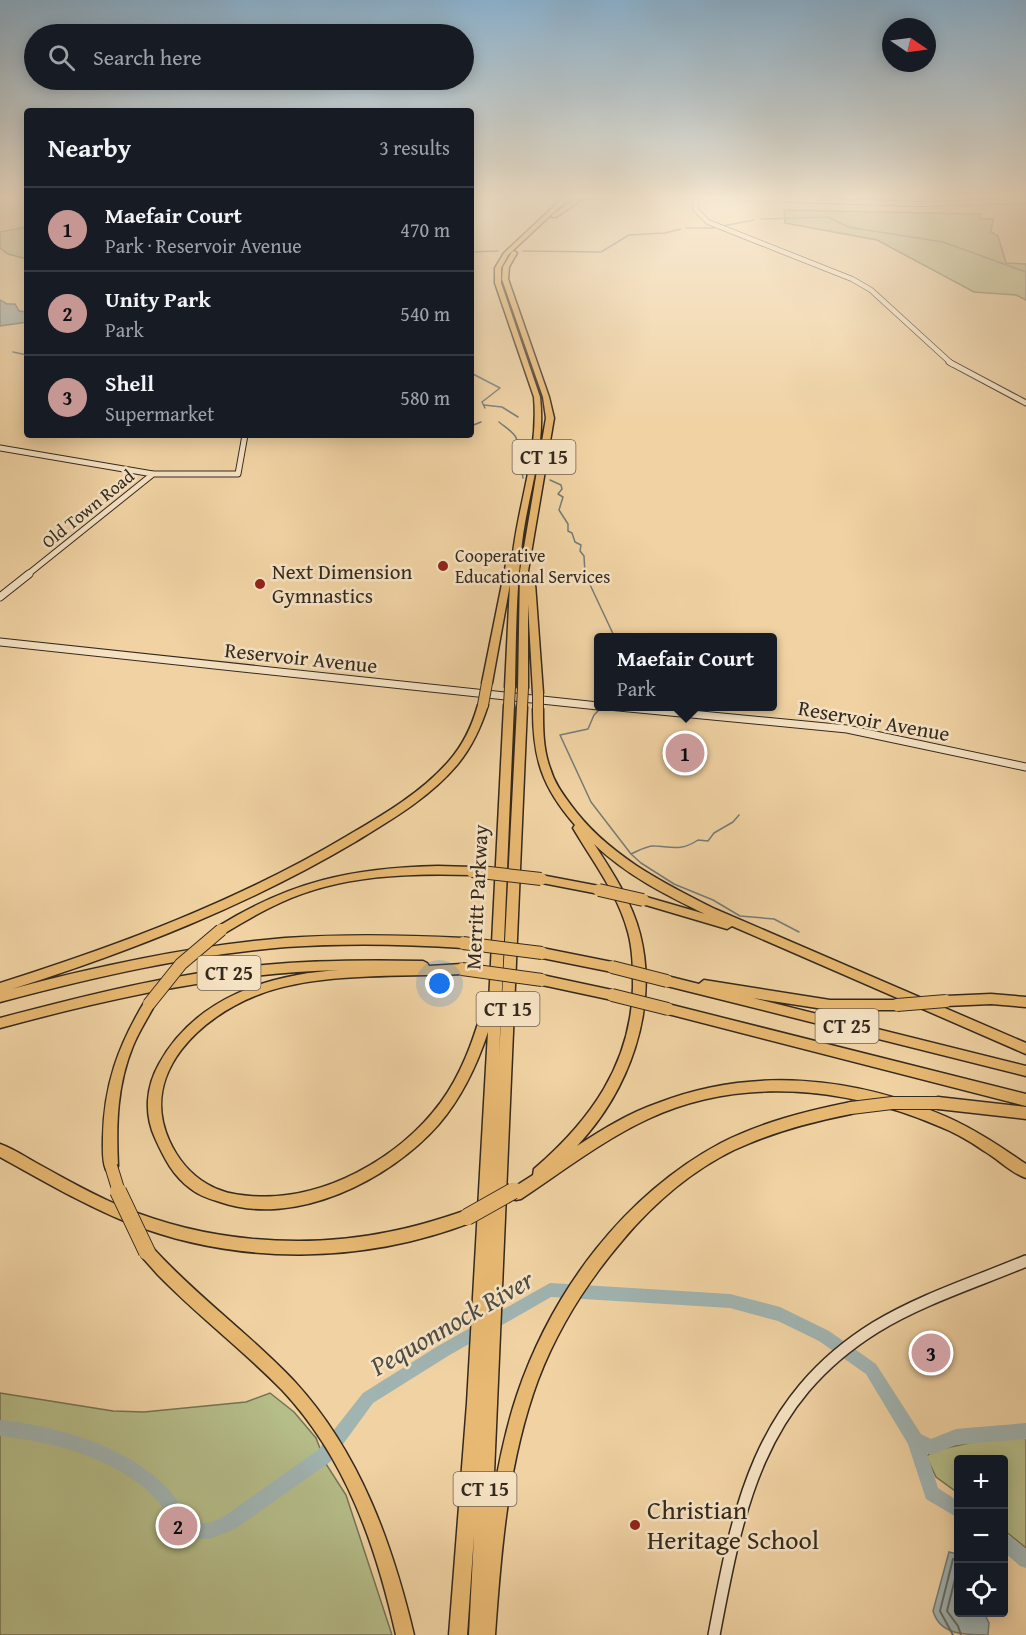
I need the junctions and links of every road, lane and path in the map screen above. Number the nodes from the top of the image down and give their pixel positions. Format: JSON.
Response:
{"nodes":[{"id":1,"x":497,"y":274,"type":"edge"},
{"id":2,"x":505,"y":274,"type":"edge"},
{"id":3,"x":837,"y":274,"type":"edge"},
{"id":4,"x":1026,"y":403,"type":"edge"},
{"id":5,"x":244,"y":438,"type":"edge"},
{"id":6,"x":0,"y":448,"type":"edge"},
{"id":7,"x":153,"y":474,"type":"junction"},
{"id":8,"x":532,"y":520,"type":"junction"},
{"id":9,"x":522,"y":524,"type":"junction"},
{"id":10,"x":0,"y":597,"type":"edge"},
{"id":11,"x":0,"y":642,"type":"edge"},
{"id":12,"x":594,"y":705,"type":"edge"},
{"id":13,"x":516,"y":706,"type":"junction"},
{"id":14,"x":660,"y":711,"type":"edge"},
{"id":15,"x":1026,"y":767,"type":"edge"},
{"id":16,"x":554,"y":789,"type":"junction"},
{"id":17,"x":834,"y":965,"type":"junction"},
{"id":18,"x":462,"y":969,"type":"junction"},
{"id":19,"x":667,"y":981,"type":"junction"},
{"id":20,"x":495,"y":986,"type":"junction"},
{"id":21,"x":0,"y":988,"type":"edge"},
{"id":22,"x":0,"y":997,"type":"edge"},
{"id":23,"x":1026,"y":1002,"type":"edge"},
{"id":24,"x":0,"y":1023,"type":"edge"},
{"id":25,"x":1026,"y":1049,"type":"edge"},
{"id":26,"x":1026,"y":1071,"type":"edge"},
{"id":27,"x":1026,"y":1100,"type":"edge"},
{"id":28,"x":1026,"y":1113,"type":"edge"},
{"id":29,"x":0,"y":1150,"type":"edge"},
{"id":30,"x":1026,"y":1172,"type":"edge"},
{"id":31,"x":516,"y":1192,"type":"junction"},
{"id":32,"x":1026,"y":1261,"type":"edge"},
{"id":33,"x":486,"y":1314,"type":"junction"},
{"id":34,"x":485,"y":1346,"type":"junction"},
{"id":35,"x":405,"y":1635,"type":"edge"},
{"id":36,"x":458,"y":1635,"type":"edge"},
{"id":37,"x":478,"y":1635,"type":"edge"},
{"id":38,"x":486,"y":1635,"type":"edge"},
{"id":39,"x":714,"y":1635,"type":"edge"}],
"edges":[{"from":1,"to":9,"type":"highway","name":"Merritt Parkway","number":"CT 15"},
{"from":2,"to":8,"type":"highway","name":"Merritt Parkway","number":"CT 15"},
{"from":3,"to":4,"type":"main road"},
{"from":5,"to":7,"type":"main road","name":"Old Town Road"},
{"from":6,"to":7,"type":"main road"},
{"from":7,"to":10,"type":"main road","name":"Old Town Road"},
{"from":8,"to":13,"type":"highway","name":"Merritt Parkway","number":"CT 15","bridge":true},
{"from":8,"to":16,"type":"highway","bridge":true},
{"from":9,"to":13,"type":"highway","name":"Merritt Parkway","number":"CT 15","bridge":true},
{"from":9,"to":21,"type":"highway","bridge":true},
{"from":11,"to":12,"type":"main road","name":"Reservoir Avenue"},
{"from":13,"to":20,"type":"highway","name":"Merritt Parkway","number":"CT 15"},
{"from":13,"to":33,"type":"highway","name":"Merritt Parkway","number":"CT 15"},
{"from":14,"to":15,"type":"main road","name":"Reservoir Avenue"},
{"from":16,"to":17,"type":"highway"},
{"from":16,"to":31,"type":"highway"},
{"from":17,"to":25,"type":"highway"},
{"from":17,"to":35,"type":"highway","bridge":true},
{"from":18,"to":20,"type":"highway"},
{"from":18,"to":24,"type":"highway","number":"CT 25"},
{"from":18,"to":27,"type":"highway","number":"CT 25","bridge":true},
{"from":19,"to":22,"type":"highway","number":"CT 25","bridge":true},
{"from":19,"to":23,"type":"highway","bridge":true},
{"from":19,"to":26,"type":"highway","number":"CT 25"},
{"from":20,"to":33,"type":"highway","name":"Merritt Parkway","number":"CT 15"},
{"from":28,"to":38,"type":"highway","bridge":true},
{"from":29,"to":31,"type":"highway","bridge":true},
{"from":30,"to":31,"type":"highway"},
{"from":32,"to":39,"type":"main road"},
{"from":33,"to":34,"type":"highway","name":"Merritt Parkway","number":"CT 15"},
{"from":34,"to":36,"type":"highway","name":"Merritt Parkway","number":"CT 15"},
{"from":34,"to":37,"type":"highway","name":"Merritt Parkway","number":"CT 15"}]}
